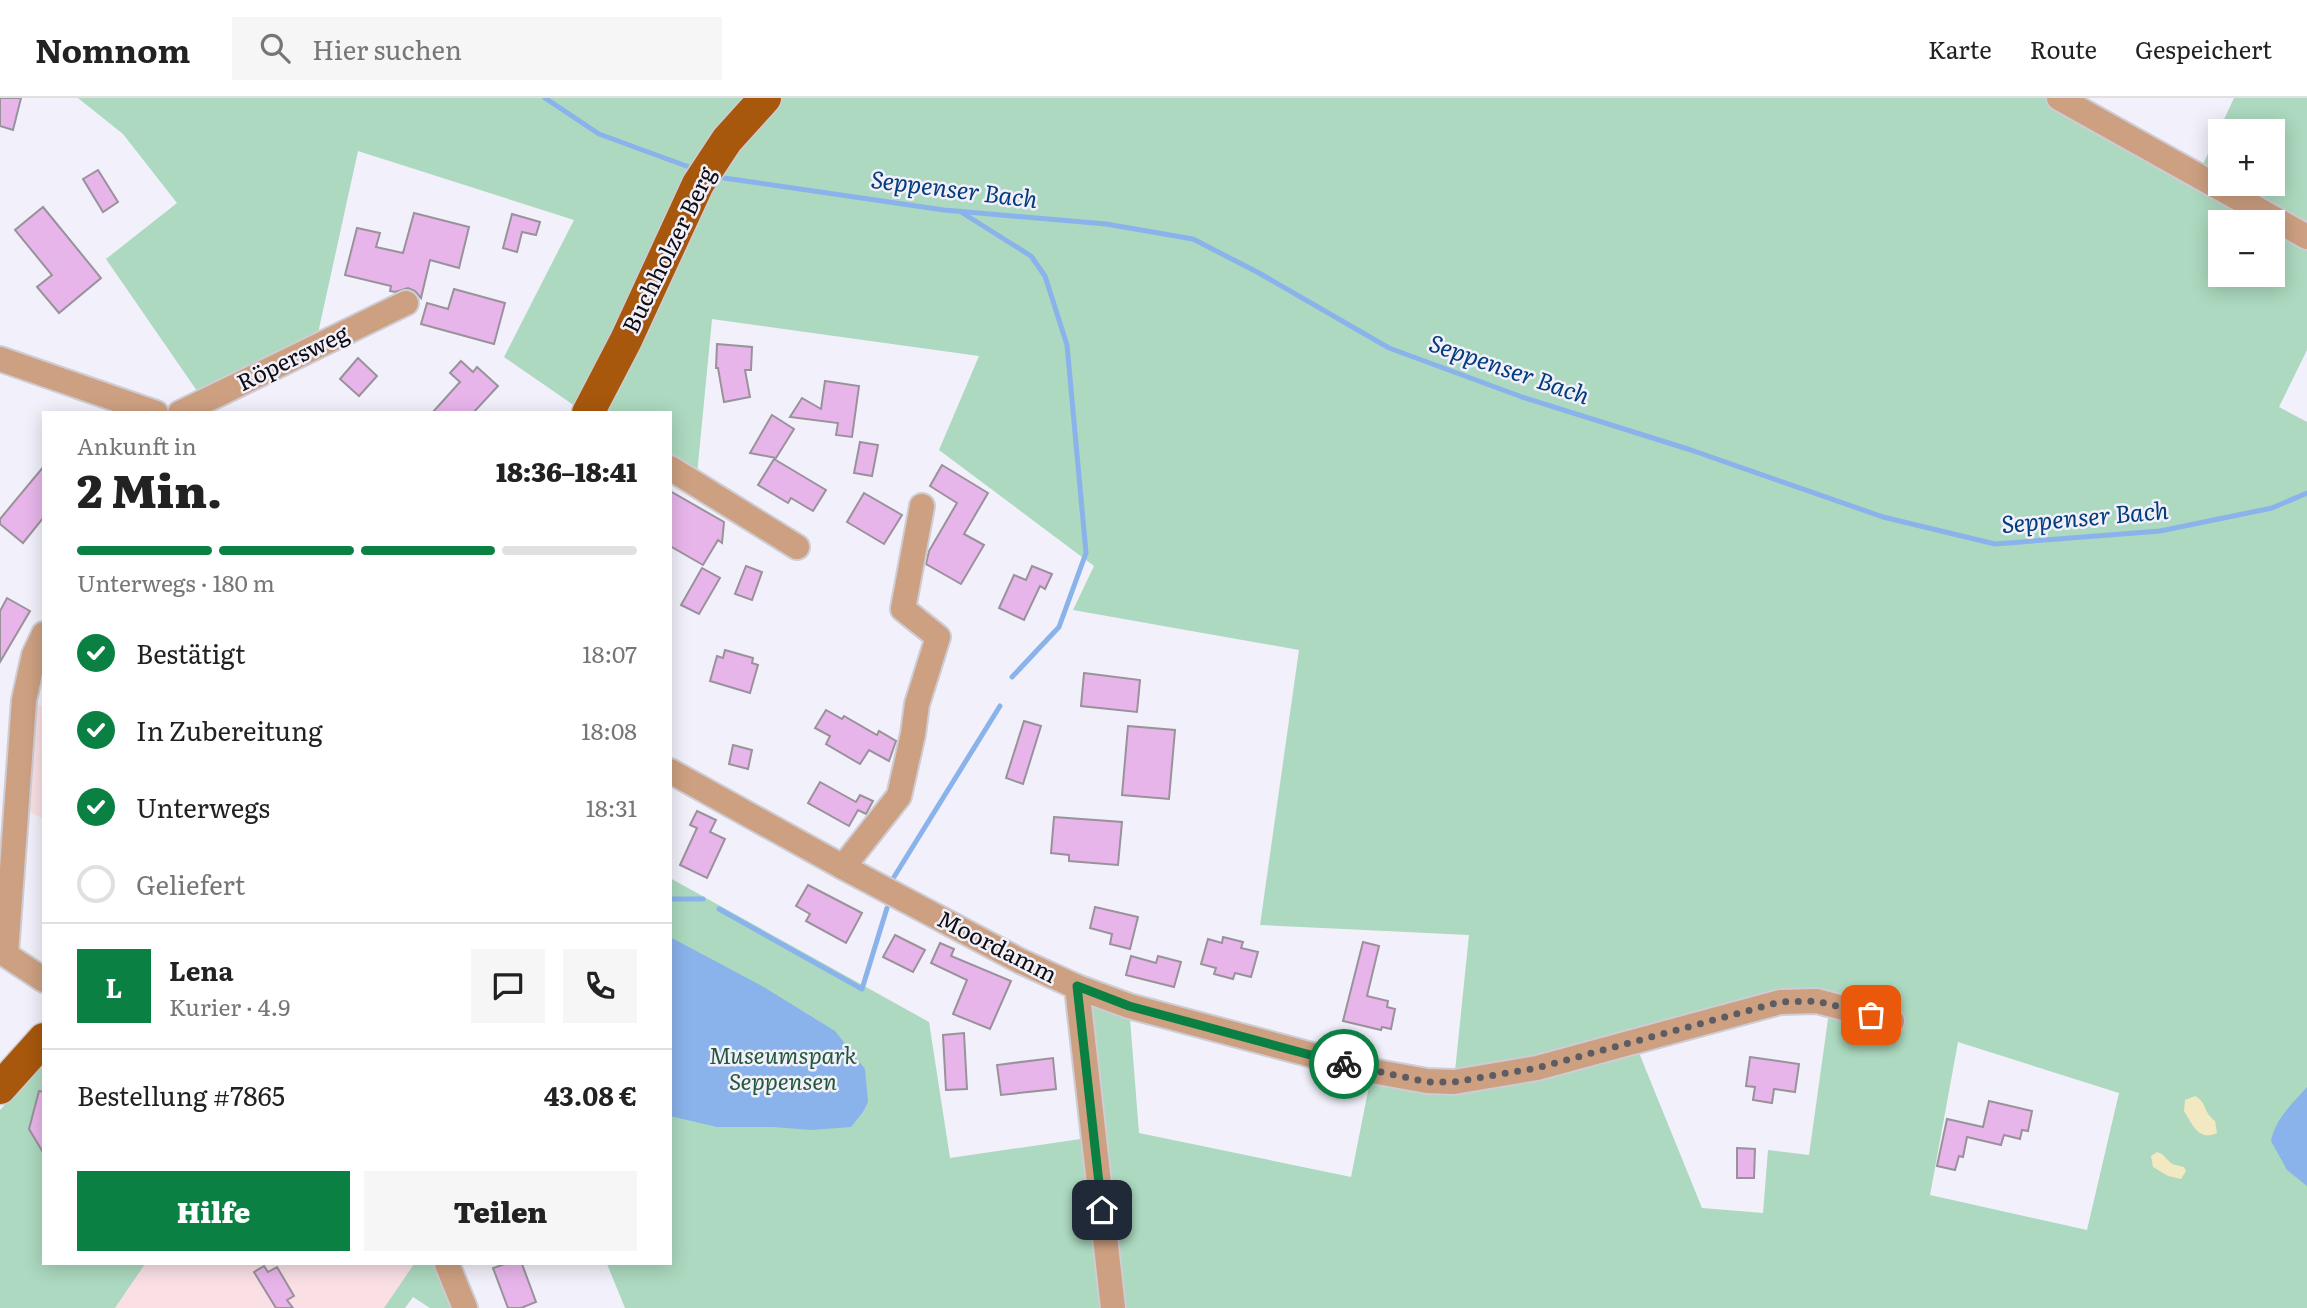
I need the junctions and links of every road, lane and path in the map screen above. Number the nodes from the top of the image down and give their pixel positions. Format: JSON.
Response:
{"nodes":[{"id":1,"x":765,"y":98,"type":"edge"},
{"id":2,"x":2059,"y":98,"type":"edge"},
{"id":3,"x":2307,"y":237,"type":"edge"},
{"id":4,"x":406,"y":303,"type":"dead end"},
{"id":5,"x":0,"y":359,"type":"edge"},
{"id":6,"x":150,"y":411,"type":"edge"},
{"id":7,"x":184,"y":411,"type":"edge"},
{"id":8,"x":589,"y":411,"type":"edge"},
{"id":9,"x":672,"y":469,"type":"edge"},
{"id":10,"x":922,"y":506,"type":"dead end"},
{"id":11,"x":797,"y":547,"type":"dead end"},
{"id":12,"x":42,"y":638,"type":"edge"},
{"id":13,"x":672,"y":772,"type":"edge"},
{"id":14,"x":843,"y":867,"type":"junction"},
{"id":15,"x":3,"y":953,"type":"edge"},
{"id":16,"x":42,"y":979,"type":"edge"},
{"id":17,"x":1077,"y":986,"type":"junction"},
{"id":18,"x":1892,"y":1021,"type":"dead end"},
{"id":19,"x":42,"y":1041,"type":"edge"},
{"id":20,"x":0,"y":1088,"type":"edge"},
{"id":21,"x":447,"y":1265,"type":"edge"},
{"id":22,"x":465,"y":1308,"type":"edge"},
{"id":23,"x":1113,"y":1308,"type":"edge"}],
"edges":[{"from":1,"to":8,"type":"main road","name":"Buchholzer Berg"},
{"from":2,"to":3,"type":"street"},
{"from":4,"to":7,"type":"street","name":"Röpersweg"},
{"from":5,"to":6,"type":"street"},
{"from":9,"to":11,"type":"street"},
{"from":10,"to":14,"type":"street"},
{"from":12,"to":15,"type":"street"},
{"from":13,"to":14,"type":"street","name":"Moordamm"},
{"from":14,"to":17,"type":"street","name":"Moordamm"},
{"from":15,"to":16,"type":"street"},
{"from":17,"to":18,"type":"street","name":"Moordamm"},
{"from":17,"to":23,"type":"street"},
{"from":19,"to":20,"type":"main road"},
{"from":21,"to":22,"type":"street"}]}
